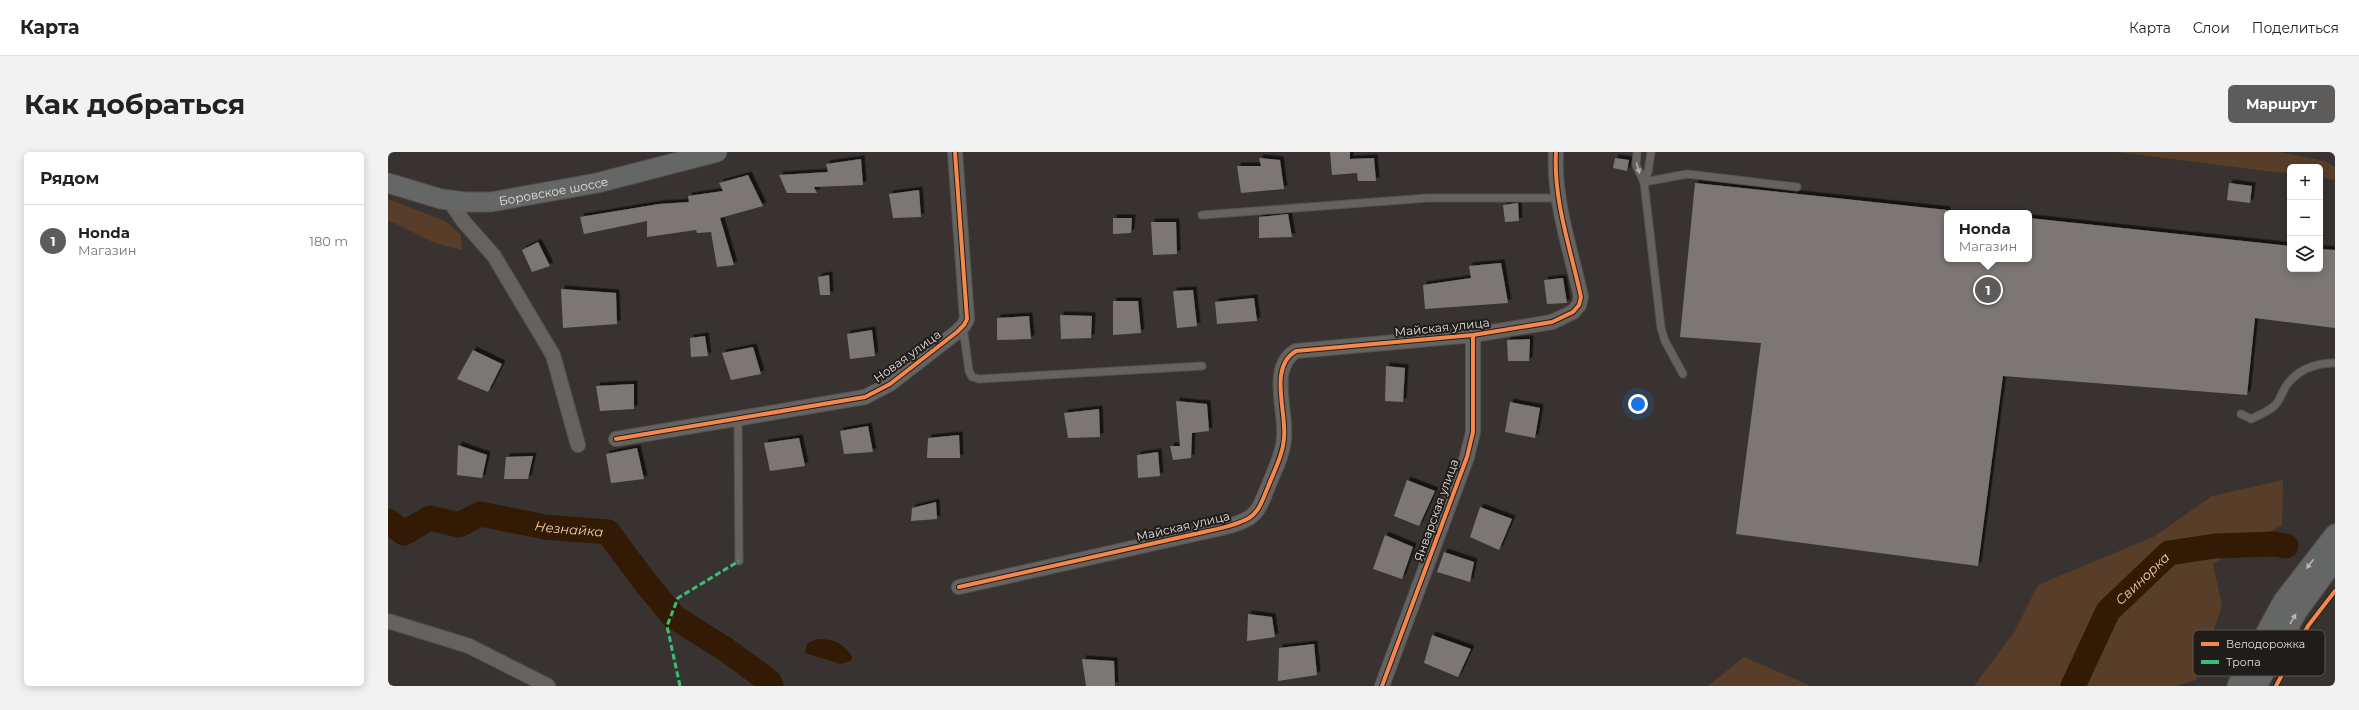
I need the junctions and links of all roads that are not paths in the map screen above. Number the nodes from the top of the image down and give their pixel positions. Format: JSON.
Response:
{"nodes":[{"id":1,"x":717,"y":152,"type":"edge"},
{"id":2,"x":955,"y":152,"type":"edge"},
{"id":3,"x":1556,"y":152,"type":"edge"},
{"id":4,"x":1637,"y":152,"type":"edge"},
{"id":5,"x":1651,"y":152,"type":"edge"},
{"id":6,"x":1644,"y":182,"type":"junction"},
{"id":7,"x":388,"y":184,"type":"edge"},
{"id":8,"x":1797,"y":187,"type":"dead end"},
{"id":9,"x":1559,"y":198,"type":"junction"},
{"id":10,"x":449,"y":200,"type":"junction"},
{"id":11,"x":1202,"y":215,"type":"dead end"},
{"id":12,"x":963,"y":326,"type":"junction"},
{"id":13,"x":1474,"y":335,"type":"junction"},
{"id":14,"x":2335,"y":363,"type":"edge"},
{"id":15,"x":1202,"y":366,"type":"dead end"},
{"id":16,"x":1683,"y":374,"type":"dead end"},
{"id":17,"x":2241,"y":414,"type":"dead end"},
{"id":18,"x":738,"y":419,"type":"junction"},
{"id":19,"x":616,"y":439,"type":"dead end"},
{"id":20,"x":578,"y":445,"type":"dead end"},
{"id":21,"x":2335,"y":534,"type":"edge"},
{"id":22,"x":2335,"y":560,"type":"edge"},
{"id":23,"x":739,"y":561,"type":"dead end"},
{"id":24,"x":959,"y":587,"type":"dead end"},
{"id":25,"x":388,"y":621,"type":"edge"},
{"id":26,"x":2267,"y":630,"type":"edge"},
{"id":27,"x":2287,"y":630,"type":"edge"},
{"id":28,"x":2242,"y":676,"type":"edge"},
{"id":29,"x":2262,"y":676,"type":"edge"},
{"id":30,"x":548,"y":686,"type":"edge"},
{"id":31,"x":1382,"y":686,"type":"edge"},
{"id":32,"x":2237,"y":686,"type":"edge"},
{"id":33,"x":2257,"y":686,"type":"edge"}],
"edges":[{"from":1,"to":10,"type":"main road","name":"Боровское шоссе"},
{"from":2,"to":12,"type":"street"},
{"from":3,"to":9,"type":"street"},
{"from":4,"to":6,"type":"lane","one_way":true},
{"from":5,"to":6,"type":"lane"},
{"from":6,"to":8,"type":"lane"},
{"from":6,"to":16,"type":"lane"},
{"from":7,"to":10,"type":"main road","name":"Боровское шоссе"},
{"from":9,"to":11,"type":"lane"},
{"from":9,"to":13,"type":"street","name":"Майская улица"},
{"from":10,"to":20,"type":"street"},
{"from":12,"to":15,"type":"lane"},
{"from":12,"to":18,"type":"street","name":"Новая улица"},
{"from":13,"to":24,"type":"street","name":"Майская улица"},
{"from":13,"to":31,"type":"street","name":"Январская улица"},
{"from":14,"to":17,"type":"lane"},
{"from":18,"to":19,"type":"street","name":"Новая улица"},
{"from":18,"to":23,"type":"lane"},
{"from":21,"to":26,"type":"main road","one_way":true},
{"from":27,"to":22,"type":"main road","one_way":true},
{"from":25,"to":30,"type":"street"},
{"from":28,"to":32,"type":"main road","one_way":true},
{"from":33,"to":29,"type":"main road","one_way":true}]}
